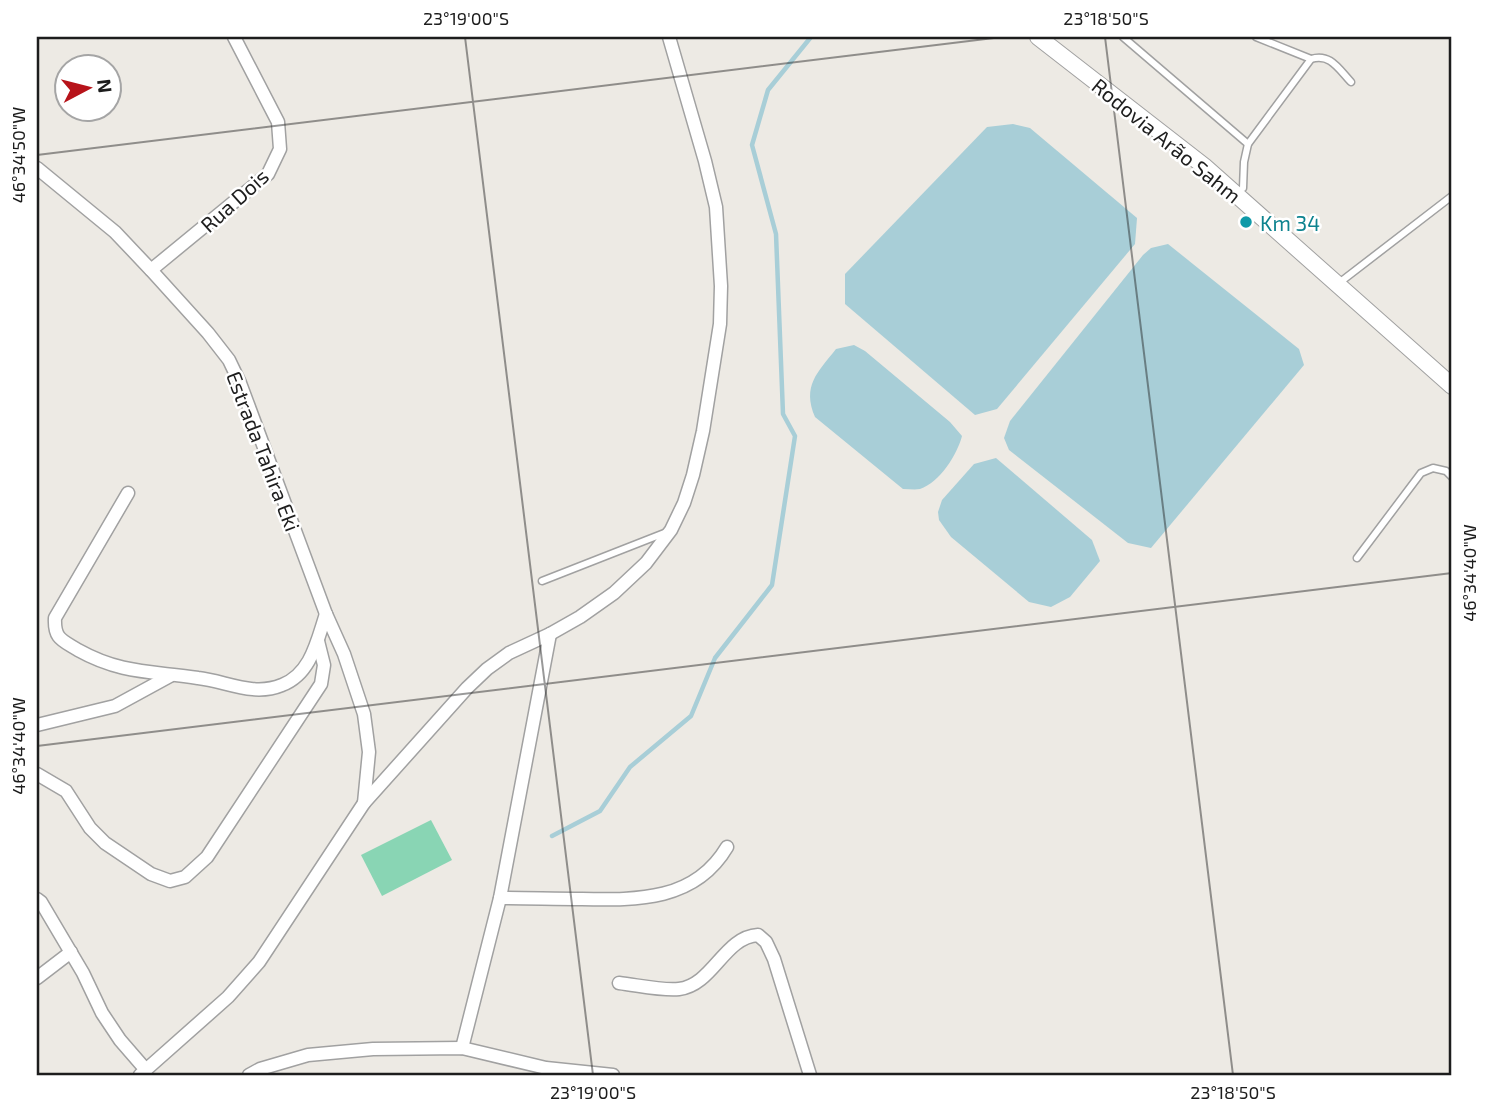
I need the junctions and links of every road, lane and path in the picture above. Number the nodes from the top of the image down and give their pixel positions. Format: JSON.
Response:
{"nodes":[{"id":1,"x":233,"y":37,"type":"edge"},
{"id":2,"x":669,"y":37,"type":"edge"},
{"id":3,"x":1038,"y":37,"type":"edge"},
{"id":4,"x":1123,"y":37,"type":"edge"},
{"id":5,"x":1256,"y":37,"type":"edge"},
{"id":6,"x":1311,"y":60,"type":"junction"},
{"id":7,"x":1351,"y":82,"type":"dead end"},
{"id":8,"x":1248,"y":144,"type":"junction"},
{"id":9,"x":37,"y":167,"type":"edge"},
{"id":10,"x":1243,"y":188,"type":"dead end"},
{"id":11,"x":1452,"y":197,"type":"edge"},
{"id":12,"x":151,"y":270,"type":"junction"},
{"id":13,"x":1337,"y":284,"type":"junction"},
{"id":14,"x":1452,"y":386,"type":"edge"},
{"id":15,"x":1452,"y":477,"type":"edge"},
{"id":16,"x":128,"y":493,"type":"dead end"},
{"id":17,"x":671,"y":530,"type":"junction"},
{"id":18,"x":1357,"y":558,"type":"dead end"},
{"id":19,"x":542,"y":581,"type":"dead end"},
{"id":20,"x":326,"y":614,"type":"junction"},
{"id":21,"x":550,"y":634,"type":"junction"},
{"id":22,"x":317,"y":641,"type":"junction"},
{"id":23,"x":170,"y":676,"type":"junction"},
{"id":24,"x":37,"y":725,"type":"edge"},
{"id":25,"x":37,"y":774,"type":"edge"},
{"id":26,"x":364,"y":803,"type":"junction"},
{"id":27,"x":727,"y":847,"type":"dead end"},
{"id":28,"x":500,"y":898,"type":"junction"},
{"id":29,"x":37,"y":899,"type":"edge"},
{"id":30,"x":71,"y":952,"type":"junction"},
{"id":31,"x":37,"y":978,"type":"edge"},
{"id":32,"x":620,"y":983,"type":"dead end"},
{"id":33,"x":461,"y":1048,"type":"junction"},
{"id":34,"x":546,"y":1071,"type":"edge"},
{"id":35,"x":148,"y":1074,"type":"edge"},
{"id":36,"x":249,"y":1075,"type":"edge"},
{"id":37,"x":613,"y":1075,"type":"edge"},
{"id":38,"x":810,"y":1075,"type":"edge"}],
"edges":[{"from":1,"to":12,"type":"street","name":"Rua Dois"},
{"from":2,"to":17,"type":"street"},
{"from":3,"to":13,"type":"street","name":"Rodovia Arão Sahm"},
{"from":4,"to":8,"type":"lane"},
{"from":5,"to":6,"type":"lane"},
{"from":6,"to":7,"type":"lane"},
{"from":6,"to":8,"type":"lane"},
{"from":8,"to":10,"type":"lane"},
{"from":9,"to":12,"type":"street","name":"Estrada Tahira Eki"},
{"from":11,"to":13,"type":"lane"},
{"from":12,"to":20,"type":"street","name":"Estrada Tahira Eki"},
{"from":13,"to":14,"type":"street","name":"Rodovia Arão Sahm"},
{"from":15,"to":18,"type":"lane"},
{"from":16,"to":23,"type":"street"},
{"from":17,"to":19,"type":"lane"},
{"from":17,"to":21,"type":"street"},
{"from":20,"to":22,"type":"street"},
{"from":20,"to":26,"type":"street","name":"Estrada Tahira Eki"},
{"from":21,"to":26,"type":"street"},
{"from":21,"to":28,"type":"street"},
{"from":22,"to":23,"type":"street"},
{"from":22,"to":25,"type":"street"},
{"from":23,"to":24,"type":"street"},
{"from":26,"to":35,"type":"street"},
{"from":27,"to":28,"type":"street"},
{"from":28,"to":33,"type":"street"},
{"from":29,"to":30,"type":"street"},
{"from":30,"to":31,"type":"street"},
{"from":30,"to":35,"type":"street"},
{"from":32,"to":38,"type":"street"},
{"from":33,"to":34,"type":"street"},
{"from":33,"to":36,"type":"street"},
{"from":34,"to":37,"type":"street"}]}
